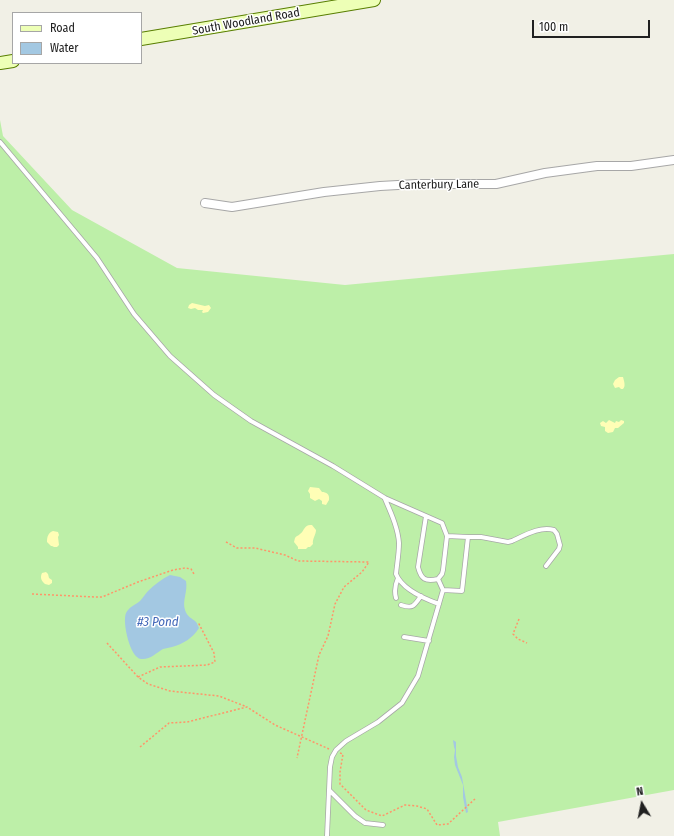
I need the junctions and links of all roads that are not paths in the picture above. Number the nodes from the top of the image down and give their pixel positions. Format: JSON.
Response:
{"nodes":[{"id":1,"x":374,"y":0,"type":"edge"},
{"id":2,"x":142,"y":40,"type":"edge"},
{"id":3,"x":12,"y":61,"type":"edge"},
{"id":4,"x":0,"y":63,"type":"edge"},
{"id":5,"x":0,"y":142,"type":"edge"},
{"id":6,"x":674,"y":160,"type":"edge"},
{"id":7,"x":204,"y":203,"type":"dead end"},
{"id":8,"x":385,"y":498,"type":"junction"},
{"id":9,"x":426,"y":516,"type":"junction"},
{"id":10,"x":447,"y":536,"type":"junction"},
{"id":11,"x":468,"y":537,"type":"junction"},
{"id":12,"x":546,"y":566,"type":"dead end"},
{"id":13,"x":398,"y":578,"type":"junction"},
{"id":14,"x":438,"y":579,"type":"junction"},
{"id":15,"x":443,"y":590,"type":"junction"},
{"id":16,"x":421,"y":596,"type":"junction"},
{"id":17,"x":396,"y":598,"type":"dead end"},
{"id":18,"x":439,"y":604,"type":"junction"},
{"id":19,"x":401,"y":605,"type":"dead end"},
{"id":20,"x":404,"y":637,"type":"dead end"},
{"id":21,"x":429,"y":641,"type":"junction"},
{"id":22,"x":329,"y":790,"type":"junction"},
{"id":23,"x":383,"y":825,"type":"dead end"},
{"id":24,"x":327,"y":836,"type":"edge"}],
"edges":[{"from":1,"to":2,"type":"street","name":"South Woodland Road"},
{"from":3,"to":4,"type":"street"},
{"from":5,"to":8,"type":"lane"},
{"from":6,"to":7,"type":"street","name":"Canterbury Lane"},
{"from":8,"to":9,"type":"lane"},
{"from":8,"to":13,"type":"lane"},
{"from":9,"to":10,"type":"lane"},
{"from":9,"to":14,"type":"lane"},
{"from":10,"to":11,"type":"lane"},
{"from":10,"to":14,"type":"lane"},
{"from":11,"to":12,"type":"lane"},
{"from":11,"to":15,"type":"lane"},
{"from":13,"to":16,"type":"lane"},
{"from":13,"to":17,"type":"lane"},
{"from":14,"to":15,"type":"lane"},
{"from":15,"to":18,"type":"lane"},
{"from":16,"to":18,"type":"lane"},
{"from":16,"to":19,"type":"lane"},
{"from":18,"to":21,"type":"lane"},
{"from":20,"to":21,"type":"lane"},
{"from":21,"to":22,"type":"lane"},
{"from":22,"to":23,"type":"lane"},
{"from":22,"to":24,"type":"lane"}]}
